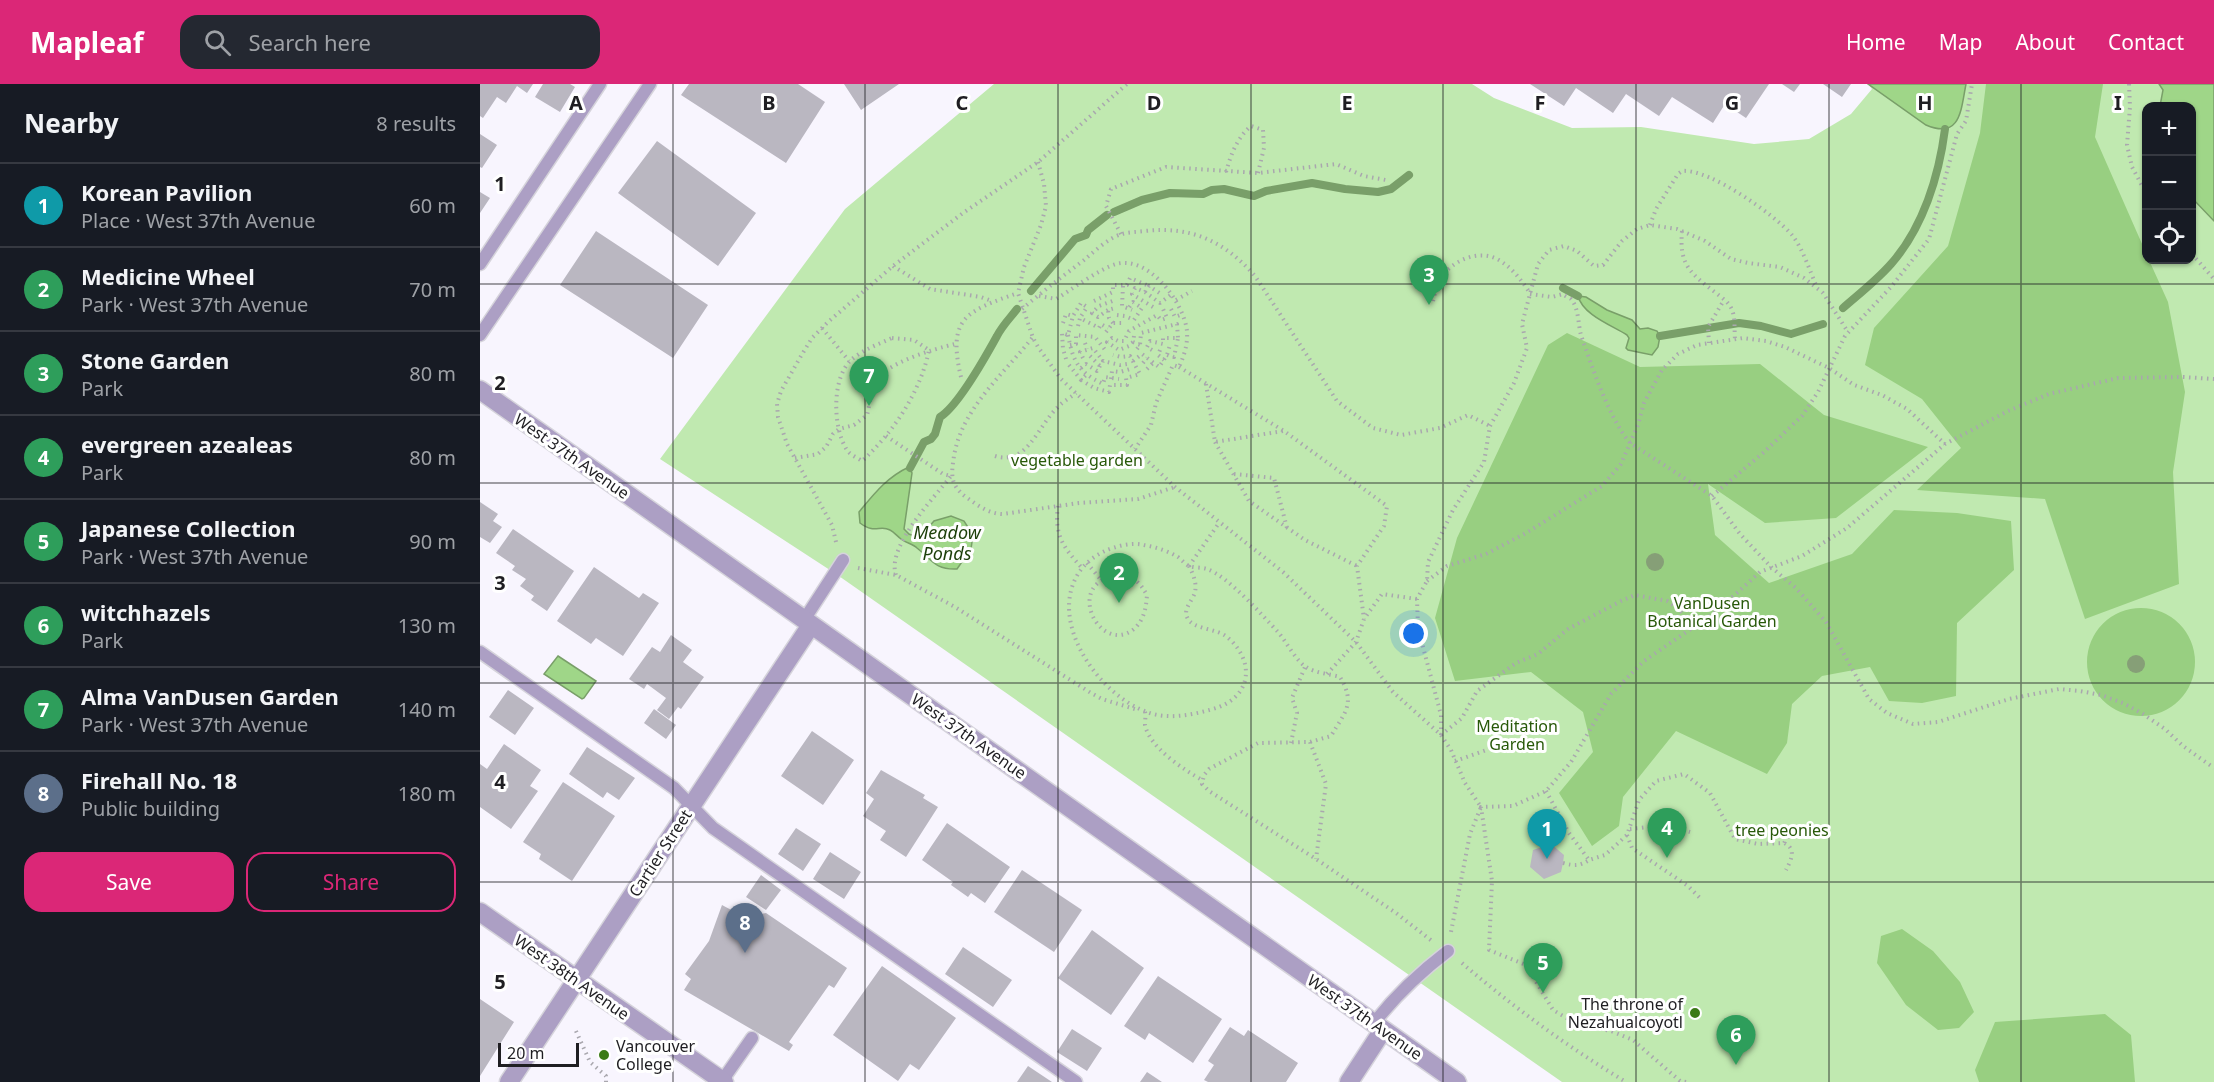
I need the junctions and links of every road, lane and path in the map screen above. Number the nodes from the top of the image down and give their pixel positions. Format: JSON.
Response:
{"nodes":[{"id":1,"x":600,"y":84,"type":"edge"},
{"id":2,"x":650,"y":84,"type":"edge"},
{"id":3,"x":1127,"y":84,"type":"edge"},
{"id":4,"x":1972,"y":84,"type":"edge"},
{"id":5,"x":2129,"y":84,"type":"edge"},
{"id":6,"x":1038,"y":162,"type":"junction"},
{"id":7,"x":1226,"y":172,"type":"junction"},
{"id":8,"x":1258,"y":173,"type":"junction"},
{"id":9,"x":1386,"y":180,"type":"dead end"},
{"id":10,"x":2142,"y":186,"type":"edge"},
{"id":11,"x":1650,"y":225,"type":"junction"},
{"id":12,"x":1682,"y":231,"type":"junction"},
{"id":13,"x":1121,"y":234,"type":"junction"},
{"id":14,"x":2196,"y":259,"type":"edge"},
{"id":15,"x":480,"y":264,"type":"edge"},
{"id":16,"x":893,"y":266,"type":"junction"},
{"id":17,"x":2214,"y":279,"type":"edge"},
{"id":18,"x":1123,"y":286,"type":"junction"},
{"id":19,"x":1149,"y":286,"type":"junction"},
{"id":20,"x":1816,"y":286,"type":"junction"},
{"id":21,"x":1192,"y":291,"type":"dead end"},
{"id":22,"x":1145,"y":292,"type":"junction"},
{"id":23,"x":1018,"y":293,"type":"junction"},
{"id":24,"x":1161,"y":294,"type":"dead end"},
{"id":25,"x":1172,"y":294,"type":"junction"},
{"id":26,"x":1530,"y":294,"type":"junction"},
{"id":27,"x":1038,"y":296,"type":"junction"},
{"id":28,"x":1115,"y":300,"type":"dead end"},
{"id":29,"x":1176,"y":300,"type":"junction"},
{"id":30,"x":1724,"y":300,"type":"junction"},
{"id":31,"x":1094,"y":301,"type":"dead end"},
{"id":32,"x":1433,"y":301,"type":"dead end"},
{"id":33,"x":992,"y":302,"type":"junction"},
{"id":34,"x":1114,"y":308,"type":"dead end"},
{"id":35,"x":1153,"y":308,"type":"dead end"},
{"id":36,"x":1022,"y":309,"type":"junction"},
{"id":37,"x":1108,"y":310,"type":"junction"},
{"id":38,"x":1183,"y":314,"type":"junction"},
{"id":39,"x":1117,"y":315,"type":"dead end"},
{"id":40,"x":1073,"y":316,"type":"junction"},
{"id":41,"x":1125,"y":316,"type":"junction"},
{"id":42,"x":1080,"y":318,"type":"junction"},
{"id":43,"x":1063,"y":323,"type":"dead end"},
{"id":44,"x":1113,"y":323,"type":"junction"},
{"id":45,"x":1078,"y":326,"type":"dead end"},
{"id":46,"x":822,"y":328,"type":"junction"},
{"id":47,"x":1848,"y":332,"type":"junction"},
{"id":48,"x":1068,"y":334,"type":"junction"},
{"id":49,"x":480,"y":335,"type":"edge"},
{"id":50,"x":1134,"y":336,"type":"dead end"},
{"id":51,"x":1033,"y":338,"type":"junction"},
{"id":52,"x":1178,"y":338,"type":"junction"},
{"id":53,"x":1735,"y":339,"type":"junction"},
{"id":54,"x":1133,"y":342,"type":"junction"},
{"id":55,"x":1709,"y":342,"type":"junction"},
{"id":56,"x":1085,"y":343,"type":"dead end"},
{"id":57,"x":955,"y":344,"type":"junction"},
{"id":58,"x":1070,"y":345,"type":"junction"},
{"id":59,"x":1170,"y":345,"type":"dead end"},
{"id":60,"x":1087,"y":349,"type":"junction"},
{"id":61,"x":929,"y":350,"type":"junction"},
{"id":62,"x":1152,"y":350,"type":"dead end"},
{"id":63,"x":1160,"y":350,"type":"dead end"},
{"id":64,"x":1106,"y":351,"type":"dead end"},
{"id":65,"x":1113,"y":355,"type":"dead end"},
{"id":66,"x":1167,"y":355,"type":"junction"},
{"id":67,"x":1090,"y":356,"type":"dead end"},
{"id":68,"x":1083,"y":358,"type":"dead end"},
{"id":69,"x":1147,"y":358,"type":"junction"},
{"id":70,"x":1066,"y":359,"type":"dead end"},
{"id":71,"x":1164,"y":360,"type":"junction"},
{"id":72,"x":849,"y":361,"type":"junction"},
{"id":73,"x":1103,"y":361,"type":"junction"},
{"id":74,"x":1133,"y":361,"type":"junction"},
{"id":75,"x":1127,"y":363,"type":"dead end"},
{"id":76,"x":1143,"y":363,"type":"dead end"},
{"id":77,"x":1153,"y":363,"type":"junction"},
{"id":78,"x":1070,"y":365,"type":"dead end"},
{"id":79,"x":1100,"y":366,"type":"junction"},
{"id":80,"x":1179,"y":367,"type":"junction"},
{"id":81,"x":1081,"y":368,"type":"junction"},
{"id":82,"x":1829,"y":368,"type":"junction"},
{"id":83,"x":1107,"y":369,"type":"dead end"},
{"id":84,"x":1130,"y":369,"type":"dead end"},
{"id":85,"x":1147,"y":369,"type":"dead end"},
{"id":86,"x":1112,"y":371,"type":"junction"},
{"id":87,"x":1086,"y":375,"type":"junction"},
{"id":88,"x":961,"y":377,"type":"dead end"},
{"id":89,"x":1111,"y":379,"type":"junction"},
{"id":90,"x":1119,"y":379,"type":"dead end"},
{"id":91,"x":2214,"y":379,"type":"edge"},
{"id":92,"x":1082,"y":380,"type":"junction"},
{"id":93,"x":1206,"y":384,"type":"junction"},
{"id":94,"x":480,"y":390,"type":"edge"},
{"id":95,"x":1076,"y":393,"type":"junction"},
{"id":96,"x":1490,"y":426,"type":"junction"},
{"id":97,"x":839,"y":429,"type":"junction"},
{"id":98,"x":1284,"y":431,"type":"junction"},
{"id":99,"x":886,"y":436,"type":"junction"},
{"id":100,"x":1215,"y":442,"type":"junction"},
{"id":101,"x":1630,"y":442,"type":"junction"},
{"id":102,"x":1945,"y":444,"type":"junction"},
{"id":103,"x":1135,"y":449,"type":"junction"},
{"id":104,"x":995,"y":456,"type":"dead end"},
{"id":105,"x":795,"y":458,"type":"junction"},
{"id":106,"x":1233,"y":474,"type":"junction"},
{"id":107,"x":951,"y":476,"type":"junction"},
{"id":108,"x":1174,"y":487,"type":"junction"},
{"id":109,"x":1712,"y":496,"type":"junction"},
{"id":110,"x":1058,"y":506,"type":"junction"},
{"id":111,"x":1219,"y":523,"type":"junction"},
{"id":112,"x":1287,"y":528,"type":"junction"},
{"id":113,"x":843,"y":560,"type":"junction"},
{"id":114,"x":1087,"y":563,"type":"junction"},
{"id":115,"x":1189,"y":566,"type":"junction"},
{"id":116,"x":1357,"y":566,"type":"junction"},
{"id":117,"x":1771,"y":567,"type":"junction"},
{"id":118,"x":1082,"y":568,"type":"junction"},
{"id":119,"x":896,"y":574,"type":"junction"},
{"id":120,"x":1101,"y":580,"type":"junction"},
{"id":121,"x":1427,"y":581,"type":"junction"},
{"id":122,"x":1417,"y":599,"type":"junction"},
{"id":123,"x":1364,"y":619,"type":"junction"},
{"id":124,"x":808,"y":622,"type":"junction"},
{"id":125,"x":1694,"y":627,"type":"junction"},
{"id":126,"x":1356,"y":642,"type":"junction"},
{"id":127,"x":480,"y":652,"type":"edge"},
{"id":128,"x":1305,"y":667,"type":"junction"},
{"id":129,"x":1327,"y":674,"type":"junction"},
{"id":130,"x":1146,"y":712,"type":"junction"},
{"id":131,"x":1441,"y":735,"type":"junction"},
{"id":132,"x":1310,"y":742,"type":"junction"},
{"id":133,"x":1292,"y":743,"type":"junction"},
{"id":134,"x":1495,"y":747,"type":"dead end"},
{"id":135,"x":1455,"y":761,"type":"junction"},
{"id":136,"x":2214,"y":768,"type":"edge"},
{"id":137,"x":1202,"y":780,"type":"junction"},
{"id":138,"x":1546,"y":791,"type":"junction"},
{"id":139,"x":691,"y":807,"type":"junction"},
{"id":140,"x":1481,"y":807,"type":"junction"},
{"id":141,"x":1797,"y":823,"type":"dead end"},
{"id":142,"x":1630,"y":829,"type":"junction"},
{"id":143,"x":1690,"y":832,"type":"dead end"},
{"id":144,"x":1627,"y":835,"type":"junction"},
{"id":145,"x":1784,"y":843,"type":"junction"},
{"id":146,"x":1316,"y":859,"type":"junction"},
{"id":147,"x":1589,"y":860,"type":"junction"},
{"id":148,"x":1563,"y":863,"type":"dead end"},
{"id":149,"x":1786,"y":870,"type":"dead end"},
{"id":150,"x":1701,"y":899,"type":"dead end"},
{"id":151,"x":480,"y":912,"type":"edge"},
{"id":152,"x":1448,"y":951,"type":"junction"},
{"id":153,"x":576,"y":980,"type":"junction"},
{"id":154,"x":1378,"y":1027,"type":"junction"},
{"id":155,"x":576,"y":1031,"type":"dead end"},
{"id":156,"x":752,"y":1038,"type":"dead end"},
{"id":157,"x":723,"y":1081,"type":"edge"},
{"id":158,"x":509,"y":1082,"type":"edge"},
{"id":159,"x":606,"y":1082,"type":"edge"},
{"id":160,"x":1076,"y":1082,"type":"edge"},
{"id":161,"x":1349,"y":1082,"type":"edge"},
{"id":162,"x":1457,"y":1082,"type":"edge"},
{"id":163,"x":1626,"y":1082,"type":"edge"},
{"id":164,"x":1686,"y":1082,"type":"edge"}],
"edges":[{"from":1,"to":15,"type":"lane"},
{"from":2,"to":49,"type":"lane"},
{"from":3,"to":6,"type":"path"},
{"from":4,"to":47,"type":"path"},
{"from":5,"to":10,"type":"path"},
{"from":6,"to":16,"type":"path"},
{"from":6,"to":23,"type":"path"},
{"from":7,"to":8,"type":"path"},
{"from":7,"to":8,"type":"path"},
{"from":7,"to":13,"type":"path"},
{"from":8,"to":9,"type":"path"},
{"from":11,"to":12,"type":"path"},
{"from":11,"to":20,"type":"path"},
{"from":11,"to":26,"type":"path"},
{"from":12,"to":20,"type":"path"},
{"from":12,"to":30,"type":"path"},
{"from":13,"to":27,"type":"path"},
{"from":13,"to":96,"type":"path"},
{"from":14,"to":17,"type":"path"},
{"from":16,"to":33,"type":"path"},
{"from":16,"to":46,"type":"path"},
{"from":18,"to":19,"type":"path"},
{"from":18,"to":31,"type":"path"},
{"from":18,"to":41,"type":"path"},
{"from":19,"to":22,"type":"path"},
{"from":19,"to":24,"type":"path"},
{"from":20,"to":47,"type":"path"},
{"from":21,"to":29,"type":"path"},
{"from":22,"to":25,"type":"path"},
{"from":22,"to":35,"type":"path"},
{"from":23,"to":33,"type":"path"},
{"from":23,"to":36,"type":"path"},
{"from":25,"to":27,"type":"path"},
{"from":25,"to":29,"type":"path"},
{"from":26,"to":32,"type":"path"},
{"from":26,"to":96,"type":"path"},
{"from":26,"to":101,"type":"path"},
{"from":27,"to":36,"type":"path"},
{"from":28,"to":37,"type":"path"},
{"from":29,"to":38,"type":"path"},
{"from":30,"to":53,"type":"path"},
{"from":30,"to":55,"type":"path"},
{"from":33,"to":57,"type":"path"},
{"from":34,"to":37,"type":"path"},
{"from":36,"to":51,"type":"path"},
{"from":37,"to":44,"type":"path"},
{"from":38,"to":54,"type":"path"},
{"from":38,"to":80,"type":"path"},
{"from":39,"to":41,"type":"path"},
{"from":40,"to":42,"type":"path"},
{"from":40,"to":43,"type":"path"},
{"from":40,"to":48,"type":"path"},
{"from":41,"to":44,"type":"path"},
{"from":42,"to":44,"type":"path"},
{"from":42,"to":45,"type":"path"},
{"from":46,"to":72,"type":"path"},
{"from":46,"to":105,"type":"path"},
{"from":47,"to":82,"type":"path"},
{"from":48,"to":58,"type":"path"},
{"from":48,"to":70,"type":"path"},
{"from":50,"to":54,"type":"path"},
{"from":51,"to":95,"type":"path"},
{"from":51,"to":107,"type":"path"},
{"from":52,"to":54,"type":"path"},
{"from":52,"to":62,"type":"path"},
{"from":52,"to":66,"type":"path"},
{"from":53,"to":55,"type":"path"},
{"from":53,"to":82,"type":"path"},
{"from":55,"to":101,"type":"path"},
{"from":56,"to":60,"type":"path"},
{"from":57,"to":61,"type":"path"},
{"from":57,"to":88,"type":"path"},
{"from":58,"to":64,"type":"path"},
{"from":58,"to":81,"type":"path"},
{"from":59,"to":66,"type":"path"},
{"from":60,"to":68,"type":"path"},
{"from":60,"to":73,"type":"path"},
{"from":61,"to":72,"type":"path"},
{"from":61,"to":97,"type":"path"},
{"from":61,"to":99,"type":"path"},
{"from":63,"to":71,"type":"path"},
{"from":65,"to":74,"type":"path"},
{"from":66,"to":71,"type":"path"},
{"from":67,"to":79,"type":"path"},
{"from":69,"to":74,"type":"path"},
{"from":69,"to":76,"type":"path"},
{"from":69,"to":77,"type":"path"},
{"from":71,"to":77,"type":"path"},
{"from":72,"to":97,"type":"path"},
{"from":73,"to":75,"type":"path"},
{"from":73,"to":79,"type":"path"},
{"from":74,"to":92,"type":"path"},
{"from":77,"to":85,"type":"path"},
{"from":78,"to":92,"type":"path"},
{"from":79,"to":81,"type":"path"},
{"from":80,"to":93,"type":"path"},
{"from":80,"to":103,"type":"path"},
{"from":81,"to":87,"type":"path"},
{"from":82,"to":102,"type":"path"},
{"from":82,"to":109,"type":"path"},
{"from":83,"to":86,"type":"path"},
{"from":84,"to":86,"type":"path"},
{"from":86,"to":89,"type":"path"},
{"from":87,"to":89,"type":"path"},
{"from":87,"to":92,"type":"path"},
{"from":89,"to":90,"type":"path"},
{"from":91,"to":102,"type":"path"},
{"from":93,"to":98,"type":"path"},
{"from":93,"to":100,"type":"path"},
{"from":94,"to":124,"type":"street","name":"West 37th Avenue"},
{"from":95,"to":103,"type":"path"},
{"from":95,"to":104,"type":"path"},
{"from":96,"to":121,"type":"path"},
{"from":97,"to":99,"type":"path"},
{"from":97,"to":105,"type":"path"},
{"from":98,"to":100,"type":"path"},
{"from":98,"to":116,"type":"path"},
{"from":99,"to":107,"type":"path"},
{"from":100,"to":106,"type":"path"},
{"from":101,"to":109,"type":"path"},
{"from":101,"to":121,"type":"path"},
{"from":102,"to":117,"type":"path"},
{"from":103,"to":108,"type":"path"},
{"from":105,"to":113,"type":"path"},
{"from":106,"to":112,"type":"path"},
{"from":106,"to":112,"type":"path"},
{"from":107,"to":110,"type":"path"},
{"from":107,"to":119,"type":"path"},
{"from":108,"to":110,"type":"path"},
{"from":108,"to":111,"type":"path"},
{"from":109,"to":117,"type":"path"},
{"from":110,"to":118,"type":"path"},
{"from":111,"to":115,"type":"path"},
{"from":111,"to":126,"type":"path"},
{"from":112,"to":116,"type":"path"},
{"from":113,"to":119,"type":"path"},
{"from":113,"to":124,"type":"lane"},
{"from":114,"to":115,"type":"path"},
{"from":114,"to":118,"type":"path"},
{"from":114,"to":120,"type":"path"},
{"from":115,"to":128,"type":"path"},
{"from":115,"to":130,"type":"path"},
{"from":116,"to":123,"type":"path"},
{"from":117,"to":125,"type":"path"},
{"from":117,"to":136,"type":"path"},
{"from":118,"to":130,"type":"path"},
{"from":119,"to":130,"type":"path"},
{"from":120,"to":120,"type":"path"},
{"from":121,"to":122,"type":"path"},
{"from":122,"to":123,"type":"path"},
{"from":122,"to":131,"type":"path"},
{"from":123,"to":126,"type":"path"},
{"from":124,"to":139,"type":"street","name":"Cartier Street"},
{"from":124,"to":154,"type":"street","name":"West 37th Avenue"},
{"from":125,"to":131,"type":"path"},
{"from":125,"to":138,"type":"path"},
{"from":126,"to":129,"type":"path"},
{"from":126,"to":131,"type":"path"},
{"from":127,"to":139,"type":"lane"},
{"from":128,"to":129,"type":"path"},
{"from":128,"to":133,"type":"path"},
{"from":129,"to":132,"type":"path"},
{"from":130,"to":137,"type":"path"},
{"from":131,"to":135,"type":"path"},
{"from":132,"to":133,"type":"path"},
{"from":132,"to":146,"type":"path"},
{"from":133,"to":137,"type":"path"},
{"from":134,"to":135,"type":"path"},
{"from":135,"to":140,"type":"path"},
{"from":137,"to":146,"type":"path"},
{"from":138,"to":140,"type":"path"},
{"from":138,"to":147,"type":"path"},
{"from":139,"to":153,"type":"street","name":"Cartier Street"},
{"from":139,"to":160,"type":"lane"},
{"from":140,"to":152,"type":"path"},
{"from":140,"to":164,"type":"path"},
{"from":141,"to":145,"type":"path"},
{"from":142,"to":143,"type":"path"},
{"from":142,"to":144,"type":"path"},
{"from":142,"to":145,"type":"path"},
{"from":144,"to":147,"type":"path"},
{"from":144,"to":150,"type":"path"},
{"from":145,"to":149,"type":"path"},
{"from":146,"to":152,"type":"path"},
{"from":147,"to":148,"type":"path"},
{"from":151,"to":153,"type":"street","name":"West 38th Avenue"},
{"from":152,"to":154,"type":"lane"},
{"from":152,"to":163,"type":"path"},
{"from":153,"to":157,"type":"street","name":"West 38th Avenue"},
{"from":153,"to":158,"type":"street","name":"Cartier Street"},
{"from":154,"to":161,"type":"street"},
{"from":154,"to":162,"type":"street","name":"West 37th Avenue"},
{"from":155,"to":159,"type":"path"},
{"from":156,"to":157,"type":"lane"}]}
